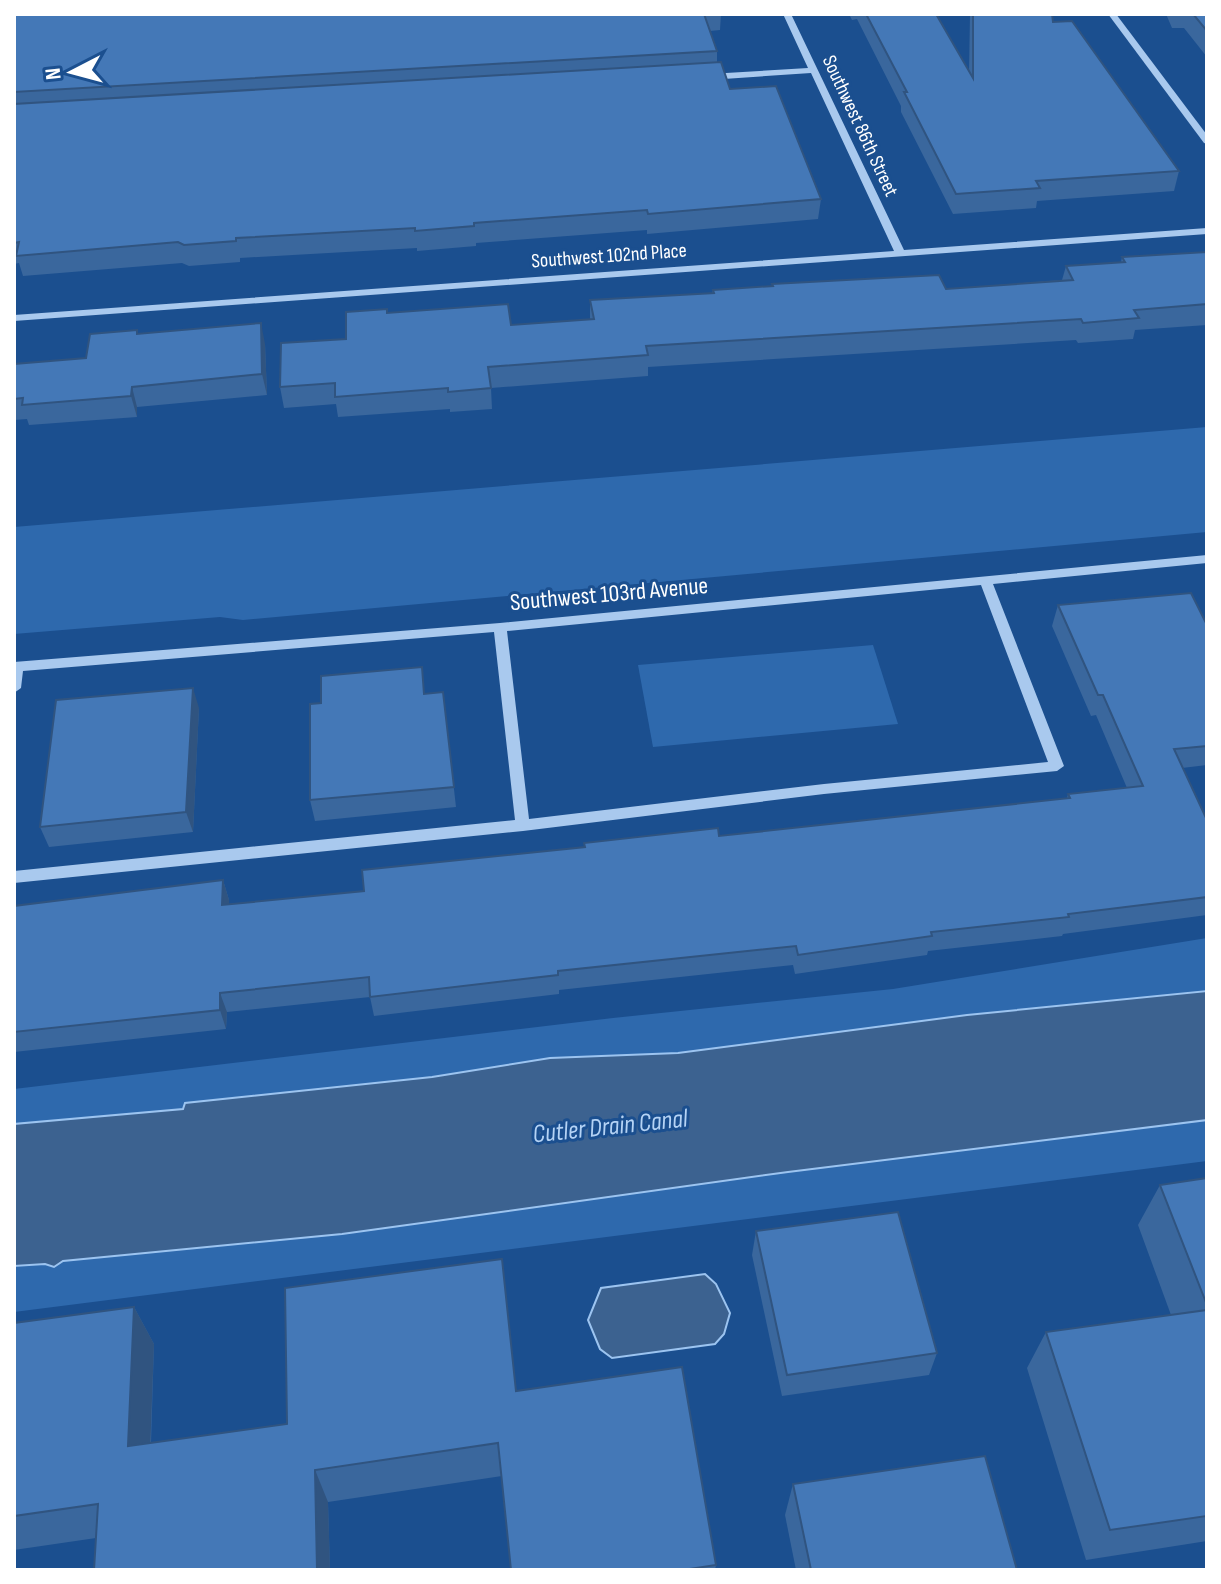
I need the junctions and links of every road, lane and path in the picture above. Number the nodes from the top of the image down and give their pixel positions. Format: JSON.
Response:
{"nodes":[{"id":1,"x":787,"y":14,"type":"edge"},
{"id":2,"x":1112,"y":14,"type":"edge"},
{"id":3,"x":813,"y":70,"type":"junction"},
{"id":4,"x":705,"y":77,"type":"edge"},
{"id":5,"x":1207,"y":141,"type":"edge"},
{"id":6,"x":1207,"y":231,"type":"edge"},
{"id":7,"x":900,"y":252,"type":"junction"},
{"id":8,"x":14,"y":318,"type":"edge"},
{"id":9,"x":1207,"y":559,"type":"edge"},
{"id":10,"x":986,"y":581,"type":"junction"},
{"id":11,"x":500,"y":627,"type":"junction"},
{"id":12,"x":15,"y":667,"type":"edge"},
{"id":13,"x":14,"y":688,"type":"edge"},
{"id":14,"x":523,"y":825,"type":"junction"},
{"id":15,"x":14,"y":877,"type":"edge"}],
"edges":[{"from":1,"to":3,"type":"street","name":"Southwest 86th Street"},
{"from":2,"to":5,"type":"street"},
{"from":3,"to":4,"type":"street"},
{"from":3,"to":7,"type":"street","name":"Southwest 86th Street"},
{"from":6,"to":7,"type":"street","name":"Southwest 102nd Place"},
{"from":7,"to":8,"type":"street","name":"Southwest 102nd Place"},
{"from":9,"to":10,"type":"street","name":"Southwest 103rd Avenue"},
{"from":10,"to":11,"type":"street","name":"Southwest 103rd Avenue"},
{"from":10,"to":14,"type":"street"},
{"from":11,"to":12,"type":"street","name":"Southwest 103rd Avenue"},
{"from":11,"to":14,"type":"street"},
{"from":12,"to":13,"type":"street"},
{"from":14,"to":15,"type":"street"}]}
